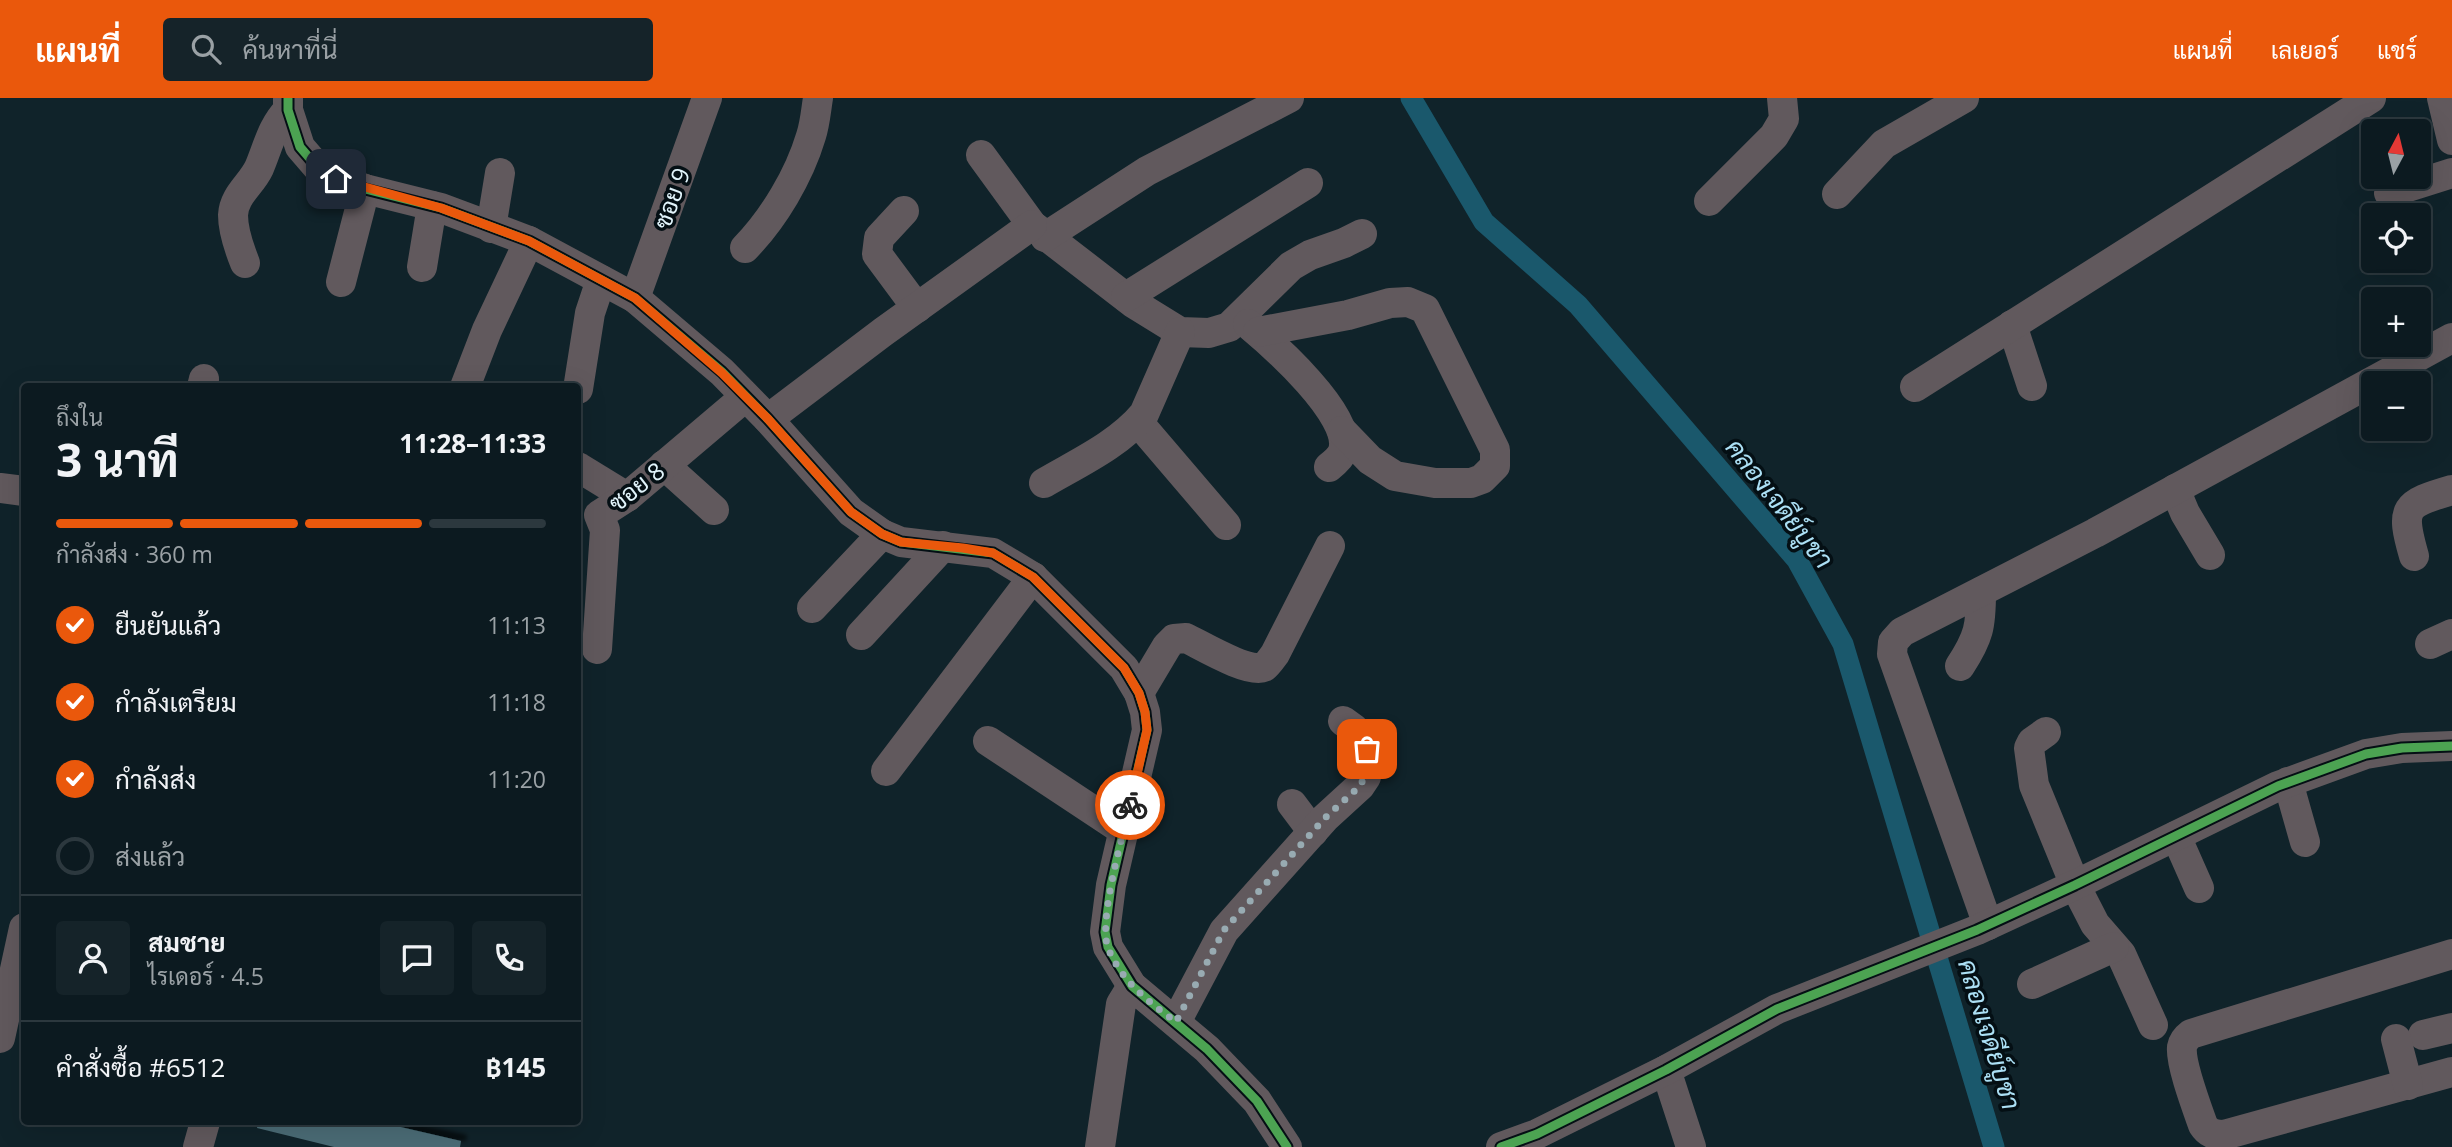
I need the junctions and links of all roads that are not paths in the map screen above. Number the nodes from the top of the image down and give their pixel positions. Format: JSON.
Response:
{"nodes":[{"id":1,"x":707,"y":98,"type":"edge"},
{"id":2,"x":818,"y":98,"type":"edge"},
{"id":3,"x":1289,"y":98,"type":"edge"},
{"id":4,"x":1782,"y":98,"type":"edge"},
{"id":5,"x":1964,"y":98,"type":"edge"},
{"id":6,"x":2371,"y":98,"type":"edge"},
{"id":7,"x":2442,"y":98,"type":"edge"},
{"id":8,"x":288,"y":104,"type":"edge"},
{"id":9,"x":2452,"y":140,"type":"edge"},
{"id":10,"x":981,"y":155,"type":"dead end"},
{"id":11,"x":500,"y":173,"type":"dead end"},
{"id":12,"x":2452,"y":173,"type":"edge"},
{"id":13,"x":1308,"y":183,"type":"dead end"},
{"id":14,"x":365,"y":189,"type":"junction"},
{"id":15,"x":2389,"y":193,"type":"dead end"},
{"id":16,"x":1837,"y":194,"type":"dead end"},
{"id":17,"x":1709,"y":201,"type":"dead end"},
{"id":18,"x":432,"y":206,"type":"junction"},
{"id":19,"x":904,"y":211,"type":"dead end"},
{"id":20,"x":491,"y":228,"type":"junction"},
{"id":21,"x":1038,"y":231,"type":"junction"},
{"id":22,"x":1362,"y":234,"type":"dead end"},
{"id":23,"x":529,"y":241,"type":"junction"},
{"id":24,"x":745,"y":247,"type":"dead end"},
{"id":25,"x":244,"y":263,"type":"dead end"},
{"id":26,"x":422,"y":267,"type":"dead end"},
{"id":27,"x":601,"y":280,"type":"junction"},
{"id":28,"x":341,"y":282,"type":"dead end"},
{"id":29,"x":1126,"y":297,"type":"junction"},
{"id":30,"x":635,"y":298,"type":"junction"},
{"id":31,"x":917,"y":307,"type":"junction"},
{"id":32,"x":1249,"y":324,"type":"junction"},
{"id":33,"x":2012,"y":325,"type":"junction"},
{"id":34,"x":1180,"y":332,"type":"junction"},
{"id":35,"x":2452,"y":338,"type":"edge"},
{"id":36,"x":467,"y":383,"type":"edge"},
{"id":37,"x":579,"y":383,"type":"edge"},
{"id":38,"x":2032,"y":386,"type":"dead end"},
{"id":39,"x":1915,"y":387,"type":"dead end"},
{"id":40,"x":745,"y":397,"type":"junction"},
{"id":41,"x":768,"y":419,"type":"junction"},
{"id":42,"x":1138,"y":422,"type":"junction"},
{"id":43,"x":1342,"y":431,"type":"junction"},
{"id":44,"x":664,"y":464,"type":"junction"},
{"id":45,"x":1329,"y":467,"type":"dead end"},
{"id":46,"x":581,"y":469,"type":"edge"},
{"id":47,"x":1044,"y":483,"type":"dead end"},
{"id":48,"x":0,"y":488,"type":"edge"},
{"id":49,"x":2175,"y":489,"type":"junction"},
{"id":50,"x":2452,"y":490,"type":"edge"},
{"id":51,"x":21,"y":491,"type":"edge"},
{"id":52,"x":627,"y":497,"type":"junction"},
{"id":53,"x":714,"y":509,"type":"dead end"},
{"id":54,"x":589,"y":518,"type":"edge"},
{"id":55,"x":1226,"y":525,"type":"dead end"},
{"id":56,"x":882,"y":534,"type":"junction"},
{"id":57,"x":1330,"y":545,"type":"dead end"},
{"id":58,"x":943,"y":546,"type":"junction"},
{"id":59,"x":2210,"y":555,"type":"dead end"},
{"id":60,"x":2414,"y":556,"type":"dead end"},
{"id":61,"x":1033,"y":577,"type":"junction"},
{"id":62,"x":1981,"y":592,"type":"junction"},
{"id":63,"x":812,"y":608,"type":"dead end"},
{"id":64,"x":861,"y":635,"type":"dead end"},
{"id":65,"x":597,"y":649,"type":"dead end"},
{"id":66,"x":1960,"y":666,"type":"dead end"},
{"id":67,"x":1139,"y":693,"type":"junction"},
{"id":68,"x":1343,"y":721,"type":"dead end"},
{"id":69,"x":2046,"y":732,"type":"dead end"},
{"id":70,"x":988,"y":741,"type":"dead end"},
{"id":71,"x":2452,"y":746,"type":"edge"},
{"id":72,"x":886,"y":771,"type":"dead end"},
{"id":73,"x":2288,"y":782,"type":"junction"},
{"id":74,"x":1292,"y":804,"type":"dead end"},
{"id":75,"x":1124,"y":831,"type":"junction"},
{"id":76,"x":1312,"y":832,"type":"junction"},
{"id":77,"x":2176,"y":836,"type":"junction"},
{"id":78,"x":2305,"y":842,"type":"dead end"},
{"id":79,"x":2075,"y":885,"type":"junction"},
{"id":80,"x":2199,"y":888,"type":"dead end"},
{"id":81,"x":1982,"y":928,"type":"junction"},
{"id":82,"x":21,"y":942,"type":"edge"},
{"id":83,"x":2114,"y":947,"type":"junction"},
{"id":84,"x":2452,"y":954,"type":"edge"},
{"id":85,"x":2032,"y":984,"type":"dead end"},
{"id":86,"x":1132,"y":986,"type":"junction"},
{"id":87,"x":1176,"y":1022,"type":"junction"},
{"id":88,"x":2153,"y":1025,"type":"dead end"},
{"id":89,"x":2452,"y":1028,"type":"edge"},
{"id":90,"x":0,"y":1038,"type":"edge"},
{"id":91,"x":1666,"y":1070,"type":"junction"},
{"id":92,"x":2452,"y":1072,"type":"edge"},
{"id":93,"x":2408,"y":1085,"type":"junction"},
{"id":94,"x":1540,"y":1140,"type":"edge"},
{"id":95,"x":1100,"y":1147,"type":"edge"},
{"id":96,"x":1287,"y":1147,"type":"edge"},
{"id":97,"x":1501,"y":1147,"type":"edge"},
{"id":98,"x":1690,"y":1147,"type":"edge"}],
"edges":[{"from":1,"to":30,"type":"street","name":"ซอย 9"},
{"from":2,"to":24,"type":"street"},
{"from":3,"to":21,"type":"street"},
{"from":4,"to":17,"type":"street"},
{"from":5,"to":16,"type":"street"},
{"from":6,"to":33,"type":"street"},
{"from":7,"to":9,"type":"street"},
{"from":8,"to":14,"type":"street"},
{"from":8,"to":25,"type":"street"},
{"from":10,"to":21,"type":"street"},
{"from":11,"to":20,"type":"street"},
{"from":12,"to":15,"type":"street"},
{"from":13,"to":29,"type":"street"},
{"from":14,"to":18,"type":"street"},
{"from":14,"to":28,"type":"street"},
{"from":18,"to":20,"type":"street"},
{"from":18,"to":26,"type":"street"},
{"from":19,"to":31,"type":"street"},
{"from":20,"to":23,"type":"street"},
{"from":21,"to":29,"type":"street"},
{"from":21,"to":31,"type":"street"},
{"from":22,"to":32,"type":"street"},
{"from":23,"to":27,"type":"street"},
{"from":23,"to":36,"type":"street"},
{"from":27,"to":30,"type":"street"},
{"from":27,"to":37,"type":"street"},
{"from":29,"to":34,"type":"street"},
{"from":30,"to":40,"type":"street"},
{"from":31,"to":41,"type":"street"},
{"from":32,"to":34,"type":"street"},
{"from":32,"to":43,"type":"street"},
{"from":32,"to":43,"type":"street"},
{"from":33,"to":38,"type":"street"},
{"from":33,"to":39,"type":"street"},
{"from":34,"to":42,"type":"street"},
{"from":35,"to":49,"type":"street"},
{"from":40,"to":41,"type":"street"},
{"from":40,"to":44,"type":"street","name":"ซอย 8"},
{"from":41,"to":56,"type":"street"},
{"from":42,"to":47,"type":"street"},
{"from":42,"to":55,"type":"street"},
{"from":43,"to":45,"type":"street"},
{"from":44,"to":52,"type":"street","name":"ซอย 8"},
{"from":44,"to":53,"type":"street"},
{"from":46,"to":52,"type":"street"},
{"from":48,"to":51,"type":"street"},
{"from":49,"to":59,"type":"street"},
{"from":49,"to":62,"type":"street"},
{"from":50,"to":60,"type":"street"},
{"from":52,"to":54,"type":"street","name":"ซอย 8"},
{"from":54,"to":65,"type":"street","name":"ซอย 8"},
{"from":56,"to":58,"type":"street"},
{"from":56,"to":63,"type":"street"},
{"from":57,"to":67,"type":"street"},
{"from":58,"to":61,"type":"street"},
{"from":58,"to":64,"type":"street"},
{"from":61,"to":67,"type":"street"},
{"from":61,"to":72,"type":"street"},
{"from":62,"to":66,"type":"street"},
{"from":62,"to":81,"type":"street"},
{"from":67,"to":75,"type":"street"},
{"from":68,"to":76,"type":"street"},
{"from":69,"to":79,"type":"street"},
{"from":70,"to":75,"type":"street"},
{"from":71,"to":73,"type":"street"},
{"from":73,"to":77,"type":"street"},
{"from":73,"to":78,"type":"street"},
{"from":74,"to":76,"type":"street"},
{"from":75,"to":86,"type":"street"},
{"from":76,"to":87,"type":"street"},
{"from":77,"to":79,"type":"street"},
{"from":77,"to":80,"type":"street"},
{"from":79,"to":81,"type":"street"},
{"from":79,"to":83,"type":"street"},
{"from":81,"to":91,"type":"street"},
{"from":82,"to":90,"type":"street"},
{"from":83,"to":85,"type":"street"},
{"from":83,"to":88,"type":"street"},
{"from":84,"to":93,"type":"street"},
{"from":86,"to":87,"type":"street"},
{"from":86,"to":95,"type":"street"},
{"from":87,"to":96,"type":"street"},
{"from":89,"to":93,"type":"street"},
{"from":91,"to":94,"type":"street"},
{"from":91,"to":98,"type":"street"},
{"from":92,"to":93,"type":"street"},
{"from":94,"to":97,"type":"street"}]}
